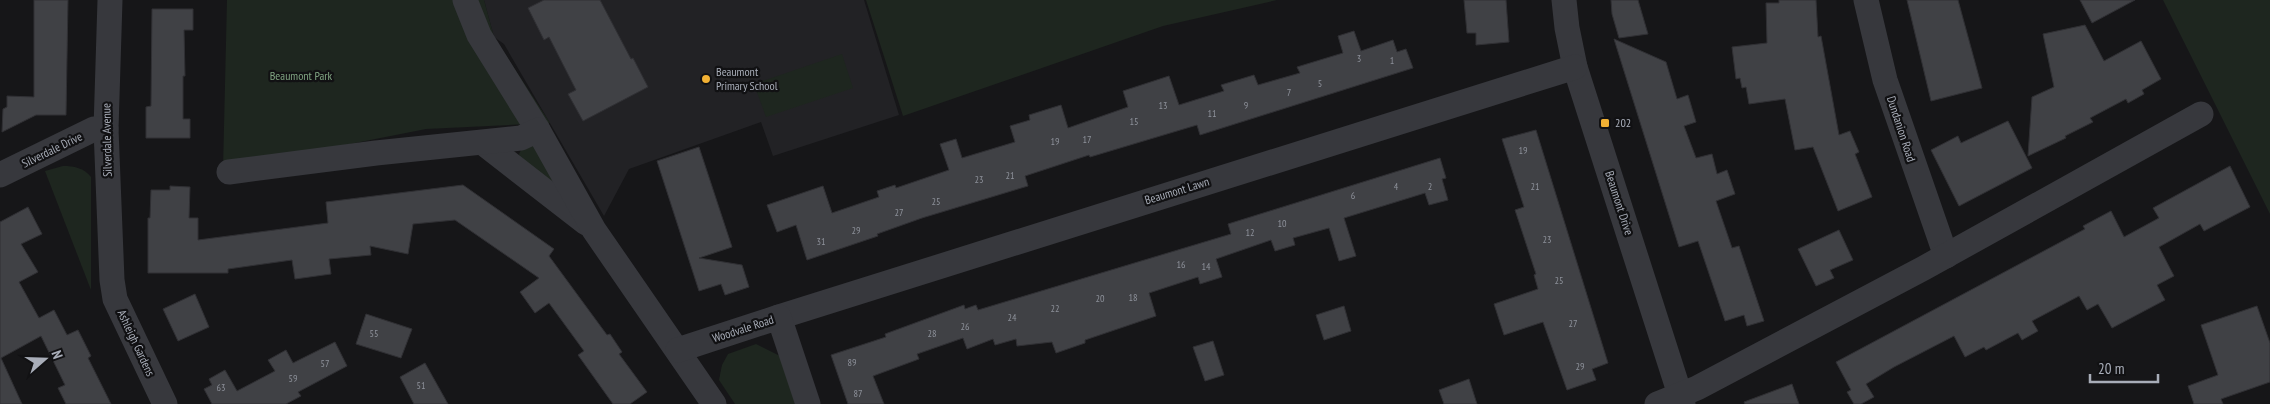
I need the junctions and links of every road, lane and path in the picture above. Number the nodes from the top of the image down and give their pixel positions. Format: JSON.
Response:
{"nodes":[{"id":1,"x":110,"y":0,"type":"edge"},
{"id":2,"x":465,"y":0,"type":"edge"},
{"id":3,"x":1564,"y":0,"type":"edge"},
{"id":4,"x":1866,"y":0,"type":"edge"},
{"id":5,"x":1576,"y":67,"type":"junction"},
{"id":6,"x":2201,"y":114,"type":"dead end"},
{"id":7,"x":106,"y":129,"type":"junction"},
{"id":8,"x":538,"y":130,"type":"junction"},
{"id":9,"x":483,"y":143,"type":"junction"},
{"id":10,"x":229,"y":172,"type":"dead end"},
{"id":11,"x":0,"y":175,"type":"edge"},
{"id":12,"x":594,"y":230,"type":"junction"},
{"id":13,"x":1946,"y":256,"type":"junction"},
{"id":14,"x":112,"y":280,"type":"joint"},
{"id":15,"x":779,"y":317,"type":"junction"},
{"id":16,"x":678,"y":350,"type":"junction"},
{"id":17,"x":1682,"y":399,"type":"edge"},
{"id":18,"x":165,"y":404,"type":"edge"},
{"id":19,"x":714,"y":404,"type":"edge"},
{"id":20,"x":808,"y":404,"type":"edge"},
{"id":21,"x":1657,"y":404,"type":"edge"}],
"edges":[{"from":1,"to":7,"type":"street","name":"Silverdale Avenue"},
{"from":2,"to":8,"type":"street"},
{"from":3,"to":5,"type":"street","name":"Beaumont Drive"},
{"from":4,"to":13,"type":"street","name":"Dundanion Road"},
{"from":5,"to":15,"type":"street","name":"Beaumont Lawn"},
{"from":5,"to":17,"type":"street","name":"Beaumont Drive"},
{"from":6,"to":13,"type":"street"},
{"from":7,"to":11,"type":"street","name":"Silverdale Drive"},
{"from":7,"to":14,"type":"street","name":"Silverdale Avenue"},
{"from":8,"to":9,"type":"street"},
{"from":8,"to":12,"type":"street"},
{"from":9,"to":10,"type":"street"},
{"from":9,"to":12,"type":"street"},
{"from":12,"to":16,"type":"street"},
{"from":13,"to":17,"type":"street"},
{"from":14,"to":18,"type":"street","name":"Ashleigh Gardens"},
{"from":15,"to":16,"type":"street","name":"Woodvale Road"},
{"from":15,"to":20,"type":"street","name":"Woodvale Road"},
{"from":16,"to":19,"type":"street"},
{"from":17,"to":21,"type":"street"}]}
